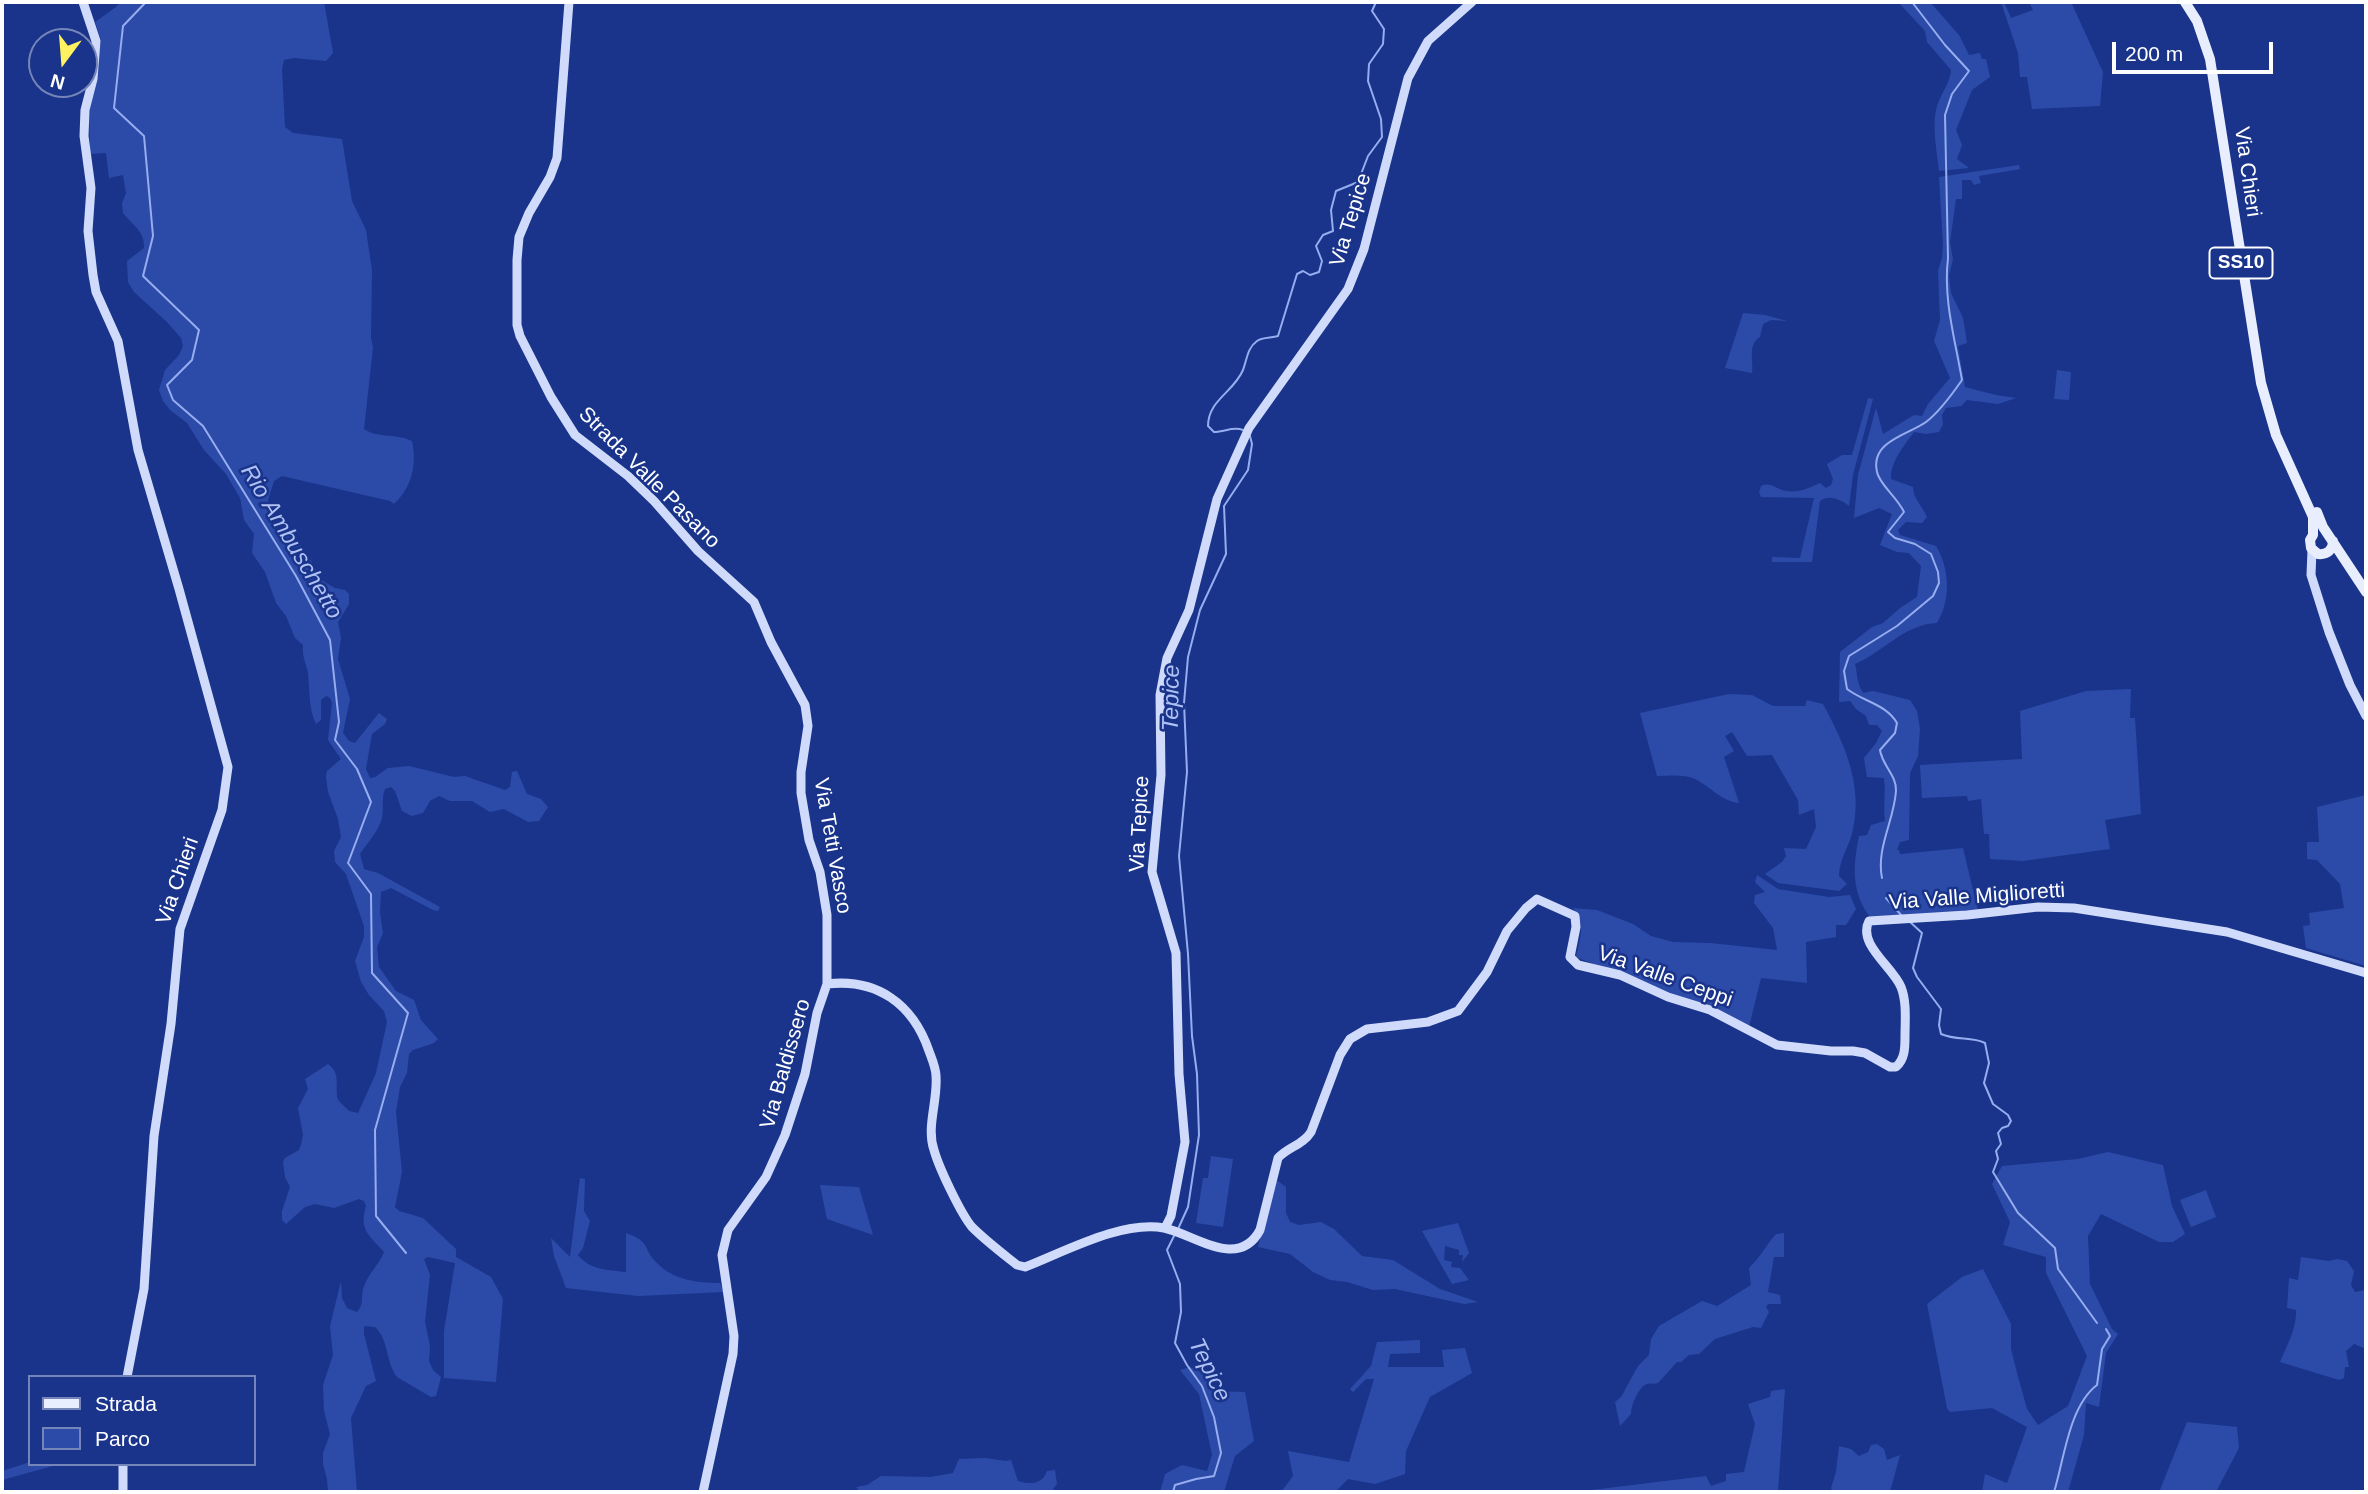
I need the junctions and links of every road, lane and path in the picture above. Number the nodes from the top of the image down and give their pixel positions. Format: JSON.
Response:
{"nodes":[{"id":1,"x":83,"y":2,"type":"edge"},
{"id":2,"x":569,"y":2,"type":"edge"},
{"id":3,"x":1472,"y":2,"type":"edge"},
{"id":4,"x":2185,"y":2,"type":"edge"},
{"id":5,"x":2293,"y":473,"type":"junction"},
{"id":6,"x":2313,"y":534,"type":"junction"},
{"id":7,"x":2329,"y":537,"type":"junction"},
{"id":8,"x":2312,"y":550,"type":"junction"},
{"id":9,"x":2324,"y":554,"type":"junction"},
{"id":10,"x":2353,"y":572,"type":"junction"},
{"id":11,"x":2366,"y":592,"type":"edge"},
{"id":12,"x":2318,"y":596,"type":"junction"},
{"id":13,"x":754,"y":602,"type":"joint"},
{"id":14,"x":2366,"y":716,"type":"edge"},
{"id":15,"x":2366,"y":973,"type":"edge"},
{"id":16,"x":827,"y":984,"type":"junction"},
{"id":17,"x":1896,"y":1067,"type":"joint"},
{"id":18,"x":1168,"y":1229,"type":"junction"},
{"id":19,"x":127,"y":1375,"type":"edge"},
{"id":20,"x":123,"y":1466,"type":"edge"},
{"id":21,"x":123,"y":1492,"type":"edge"},
{"id":22,"x":703,"y":1492,"type":"edge"}],
"edges":[{"from":1,"to":19,"type":"street","name":"Via Chieri"},
{"from":2,"to":13,"type":"street","name":"Strada Valle Pasano"},
{"from":3,"to":18,"type":"street","name":"Via Tepice"},
{"from":4,"to":5,"type":"main road","name":"Via Chieri","number":"SS10"},
{"from":5,"to":6,"type":"main road","name":"Via Chieri"},
{"from":5,"to":7,"type":"main road","name":"Via Chieri"},
{"from":6,"to":7,"type":"main road"},
{"from":6,"to":8,"type":"main road"},
{"from":7,"to":9,"type":"main road"},
{"from":7,"to":10,"type":"main road","name":"Via Chieri"},
{"from":8,"to":9,"type":"main road"},
{"from":8,"to":12,"type":"street"},
{"from":9,"to":10,"type":"main road"},
{"from":9,"to":12,"type":"street"},
{"from":10,"to":11,"type":"main road","name":"Via Chieri"},
{"from":12,"to":14,"type":"street"},
{"from":13,"to":16,"type":"street","name":"Via Tetti Vasco"},
{"from":15,"to":17,"type":"street","name":"Via Valle Miglioretti"},
{"from":16,"to":18,"type":"street"},
{"from":16,"to":22,"type":"street","name":"Via Baldissero"},
{"from":17,"to":18,"type":"street","name":"Via Valle Ceppi"},
{"from":20,"to":21,"type":"street"}]}
